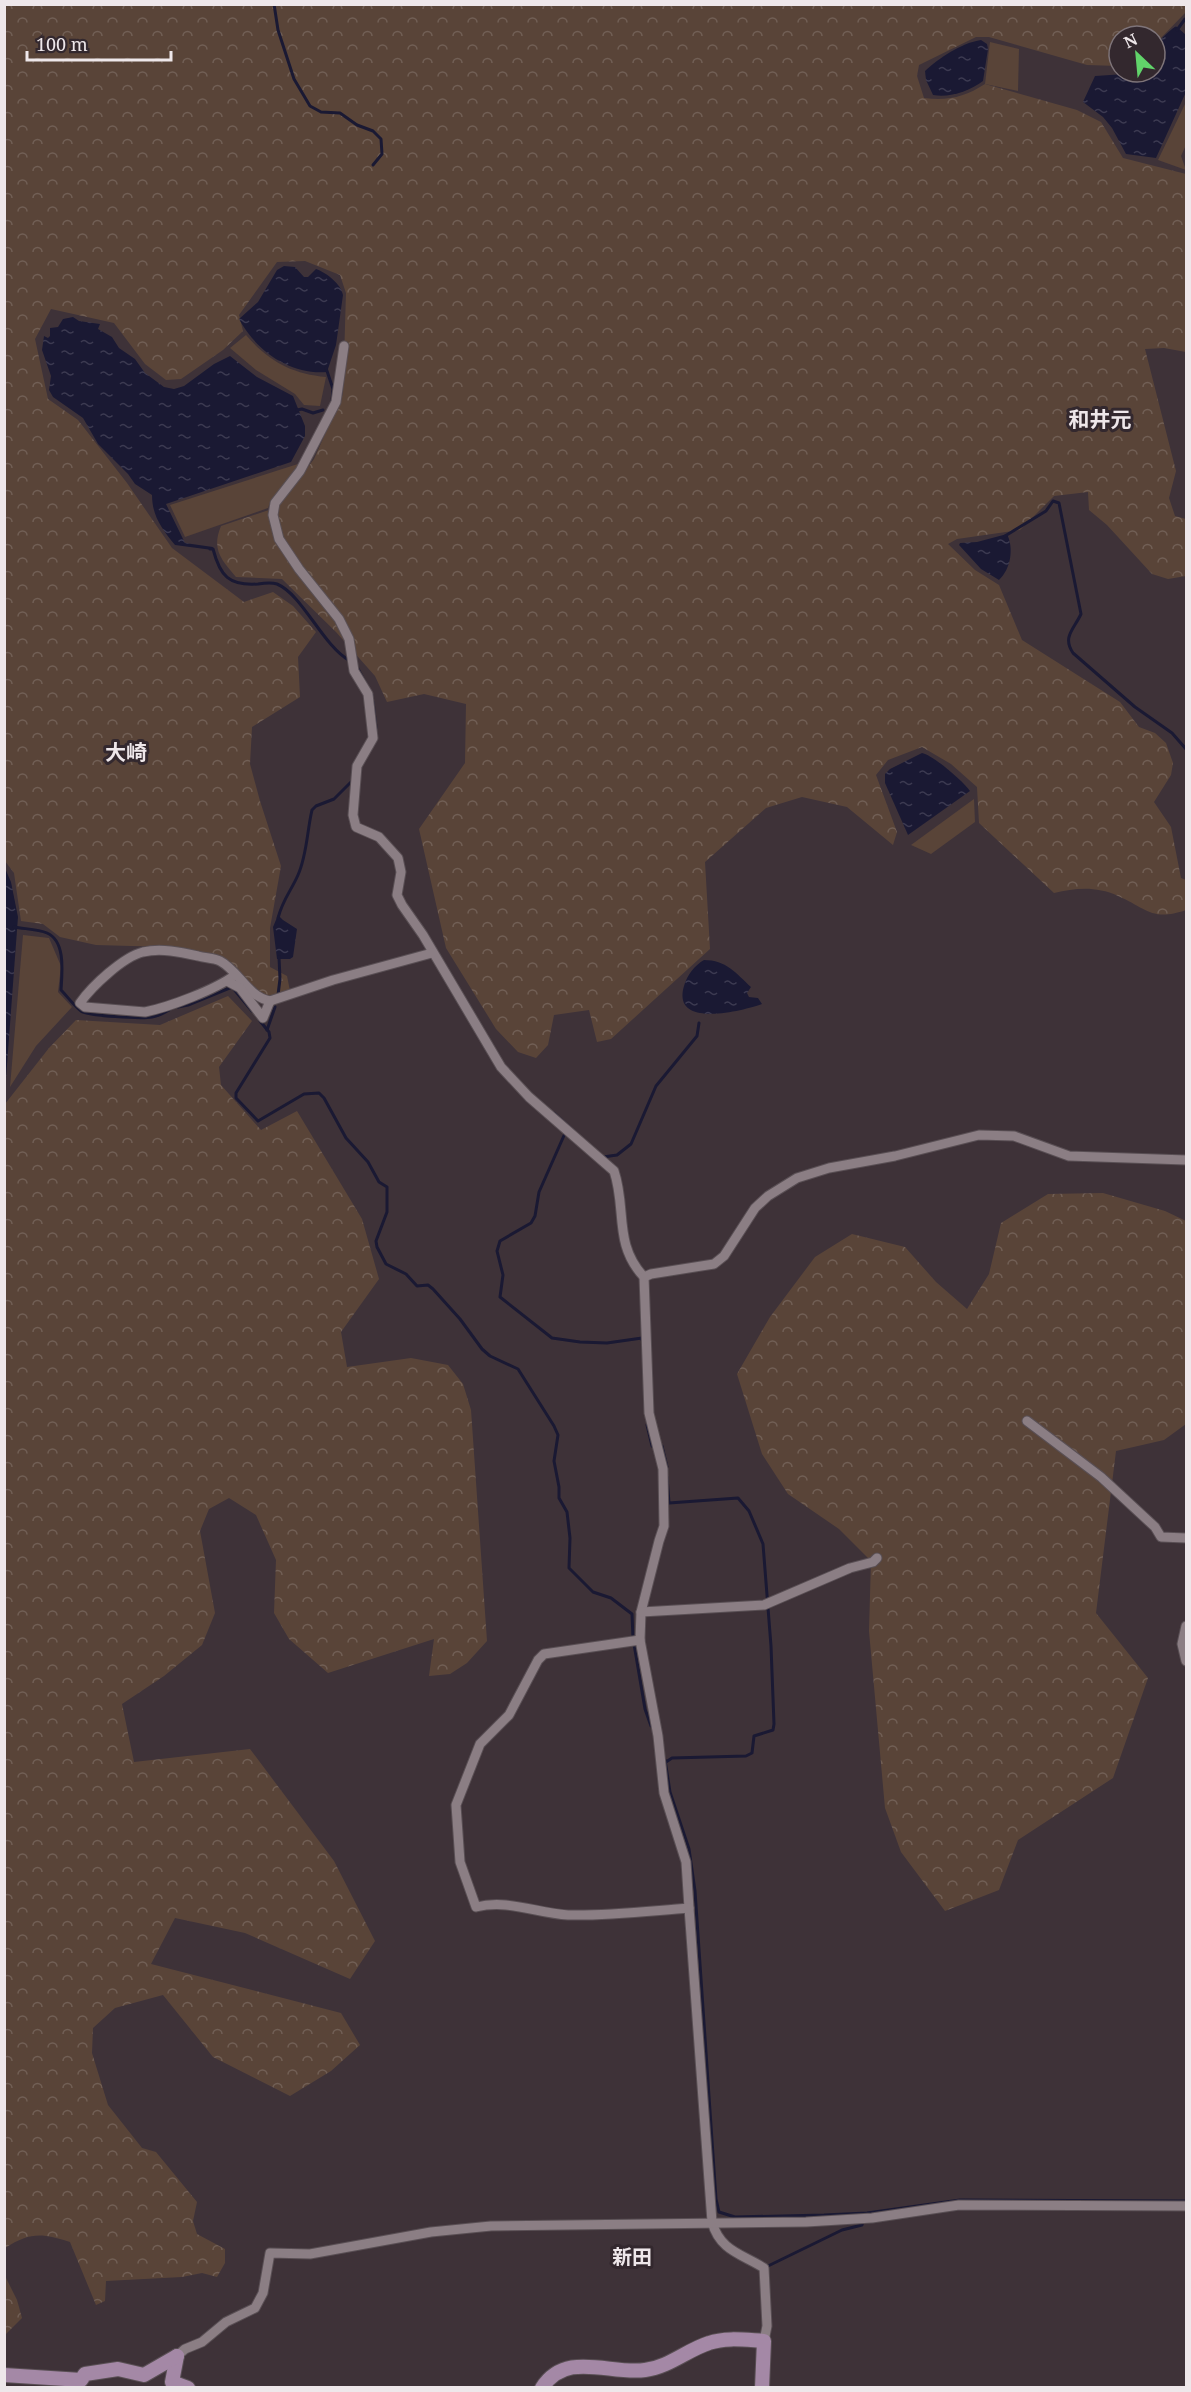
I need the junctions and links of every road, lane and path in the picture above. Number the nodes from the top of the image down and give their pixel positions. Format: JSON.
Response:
{"nodes":[{"id":1,"x":344,"y":346,"type":"dead end"},
{"id":2,"x":432,"y":953,"type":"junction"},
{"id":3,"x":235,"y":975,"type":"junction"},
{"id":4,"x":227,"y":981,"type":"junction"},
{"id":5,"x":270,"y":1001,"type":"junction"},
{"id":6,"x":1186,"y":1161,"type":"edge"},
{"id":7,"x":644,"y":1278,"type":"junction"},
{"id":8,"x":1027,"y":1421,"type":"dead end"},
{"id":9,"x":1186,"y":1538,"type":"edge"},
{"id":10,"x":877,"y":1558,"type":"dead end"},
{"id":11,"x":641,"y":1612,"type":"junction"},
{"id":12,"x":1186,"y":1626,"type":"edge"},
{"id":13,"x":636,"y":1641,"type":"junction"},
{"id":14,"x":1186,"y":1661,"type":"edge"},
{"id":15,"x":689,"y":1908,"type":"junction"},
{"id":16,"x":1186,"y":2206,"type":"edge"},
{"id":17,"x":712,"y":2222,"type":"junction"},
{"id":18,"x":764,"y":2341,"type":"junction"},
{"id":19,"x":177,"y":2356,"type":"junction"},
{"id":20,"x":4,"y":2375,"type":"edge"},
{"id":21,"x":171,"y":2385,"type":"edge"},
{"id":22,"x":188,"y":2388,"type":"edge"},
{"id":23,"x":542,"y":2388,"type":"edge"},
{"id":24,"x":762,"y":2388,"type":"edge"}],
"edges":[{"from":1,"to":2,"type":"street"},
{"from":2,"to":5,"type":"street"},
{"from":2,"to":7,"type":"street"},
{"from":3,"to":4,"type":"street"},
{"from":3,"to":4,"type":"street"},
{"from":3,"to":5,"type":"street"},
{"from":4,"to":5,"type":"street"},
{"from":6,"to":7,"type":"street"},
{"from":7,"to":11,"type":"street"},
{"from":8,"to":9,"type":"street"},
{"from":10,"to":11,"type":"street"},
{"from":11,"to":13,"type":"street"},
{"from":12,"to":14,"type":"street"},
{"from":13,"to":15,"type":"street"},
{"from":13,"to":15,"type":"street"},
{"from":15,"to":17,"type":"street"},
{"from":16,"to":17,"type":"street"},
{"from":17,"to":18,"type":"street"},
{"from":17,"to":19,"type":"street"},
{"from":18,"to":23,"type":"main road"},
{"from":18,"to":24,"type":"main road"},
{"from":19,"to":20,"type":"main road"},
{"from":19,"to":21,"type":"main road"},
{"from":21,"to":22,"type":"main road"}]}
